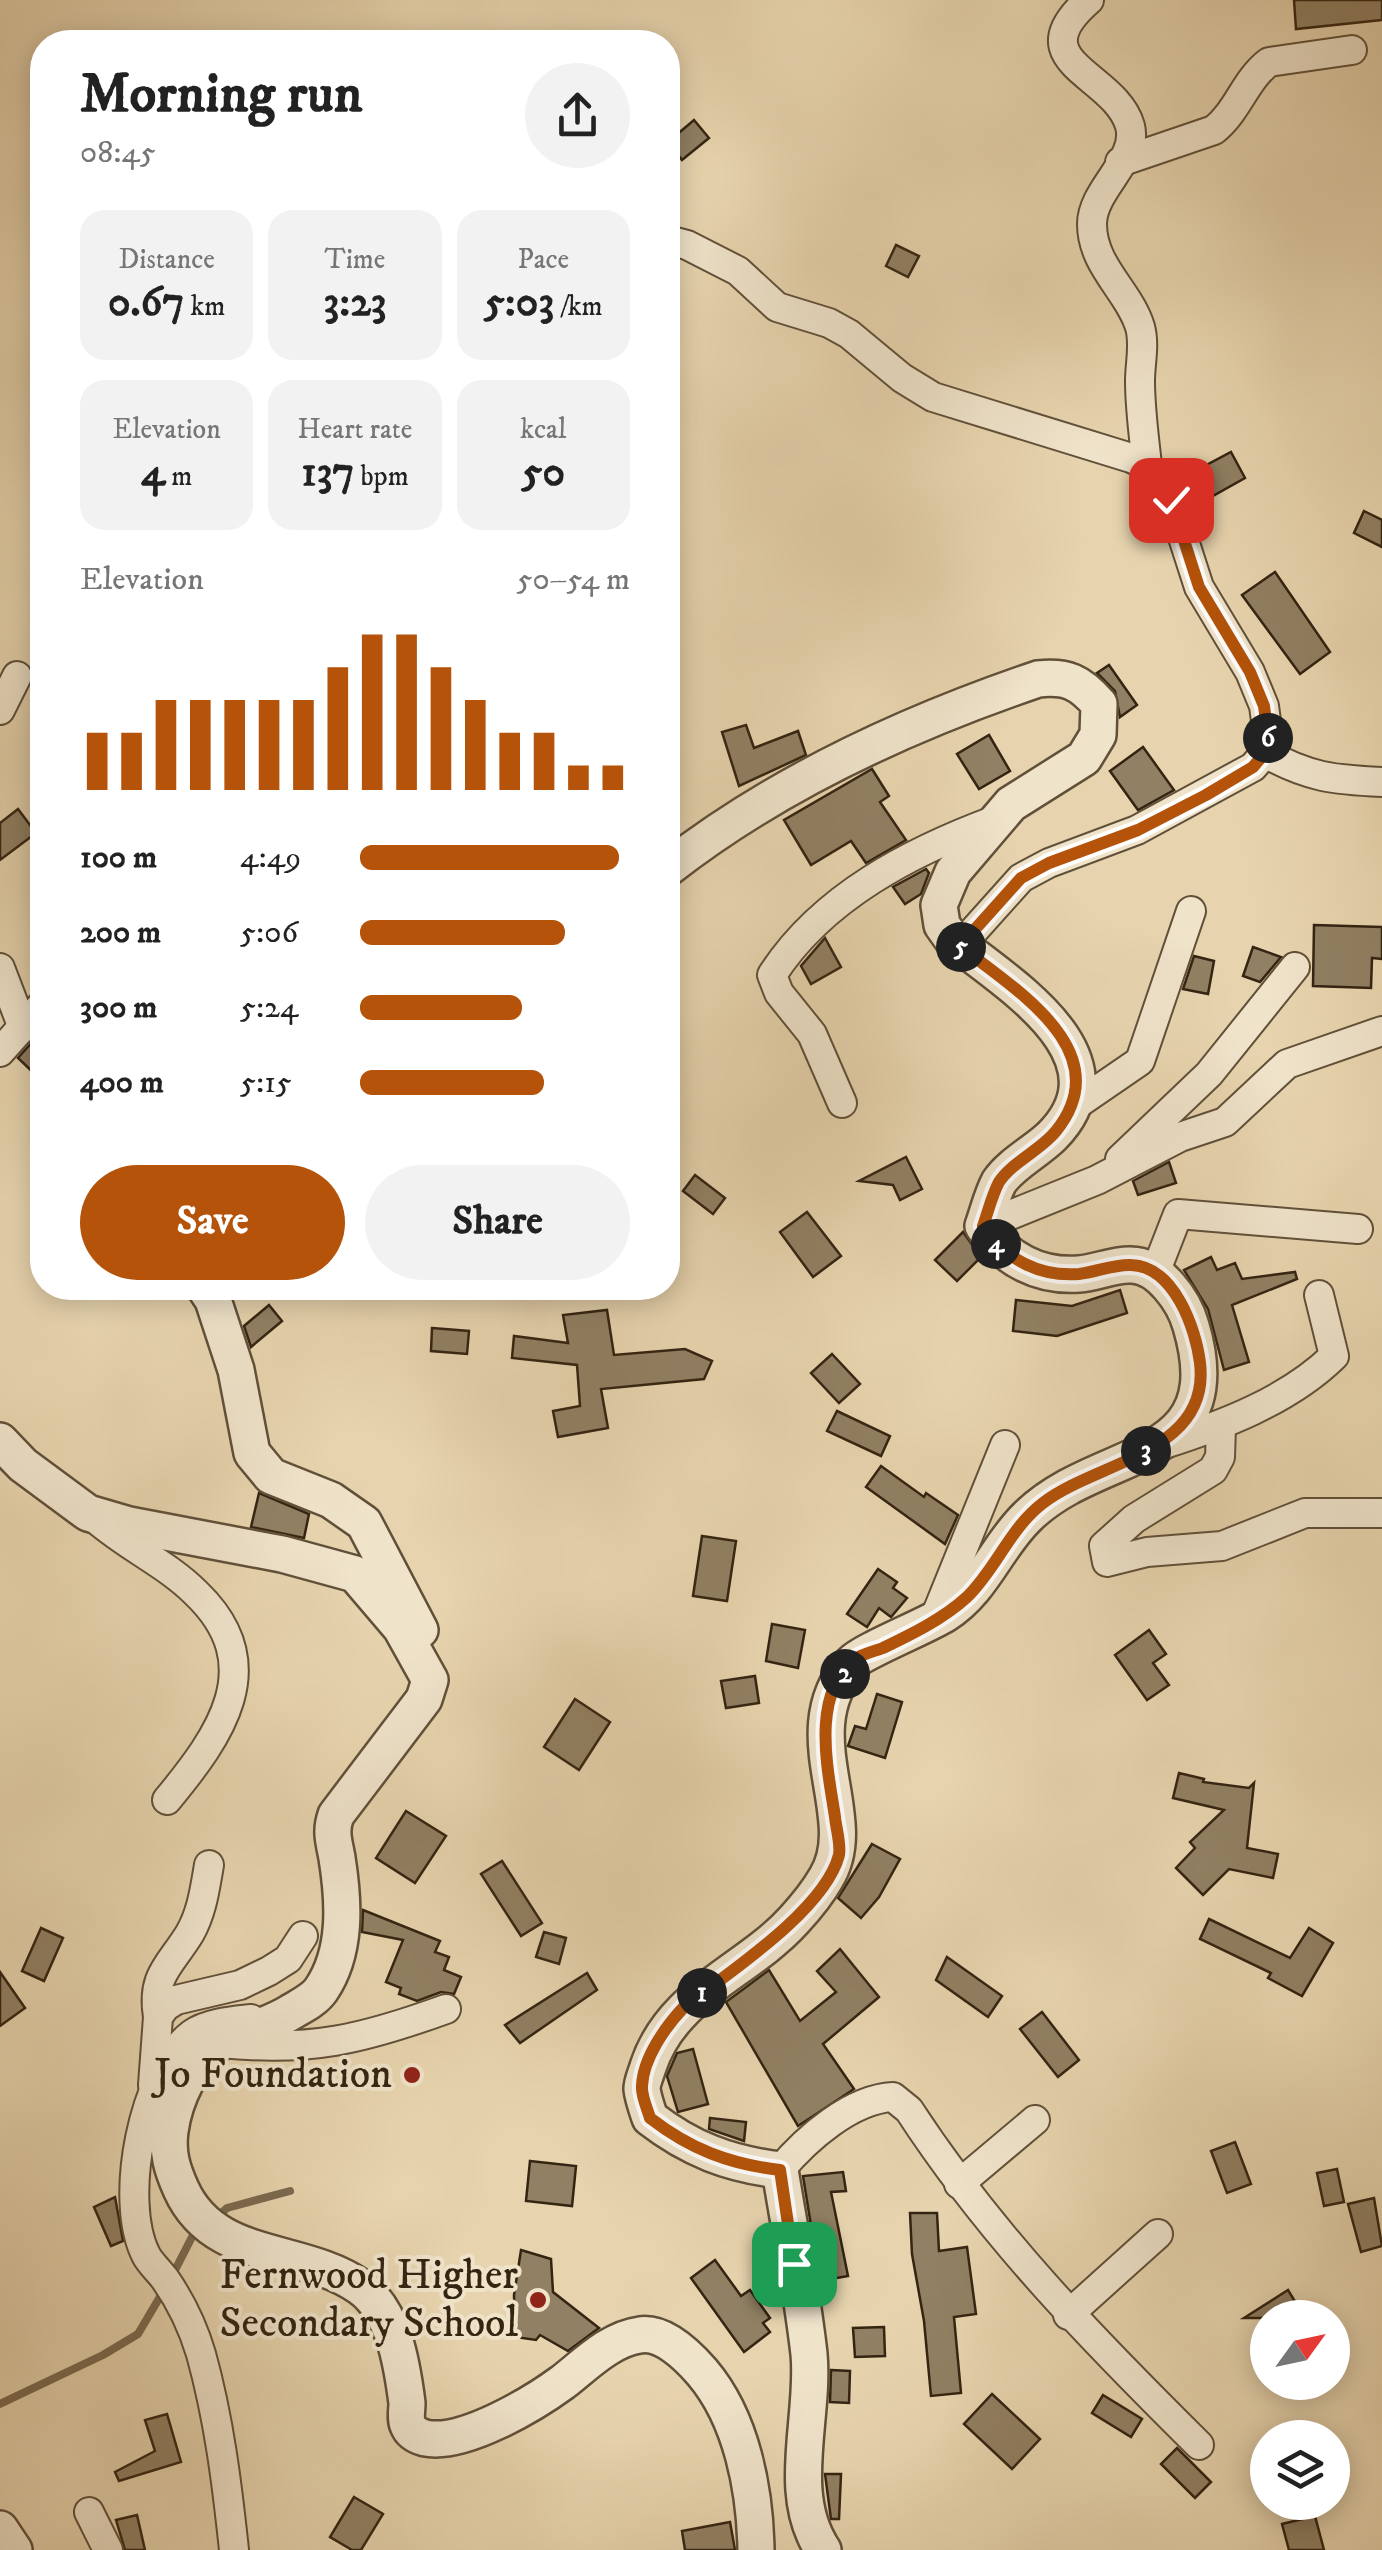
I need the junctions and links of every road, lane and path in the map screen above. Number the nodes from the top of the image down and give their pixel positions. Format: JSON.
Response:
{"nodes":[{"id":1,"x":1089,"y":0,"type":"edge"},
{"id":2,"x":1352,"y":50,"type":"dead end"},
{"id":3,"x":1120,"y":162,"type":"junction"},
{"id":4,"x":680,"y":243,"type":"edge"},
{"id":5,"x":1147,"y":465,"type":"junction"},
{"id":6,"x":17,"y":676,"type":"dead end"},
{"id":7,"x":0,"y":710,"type":"edge"},
{"id":8,"x":1265,"y":753,"type":"junction"},
{"id":9,"x":1382,"y":782,"type":"edge"},
{"id":10,"x":998,"y":820,"type":"junction"},
{"id":11,"x":680,"y":858,"type":"edge"},
{"id":12,"x":1191,"y":911,"type":"dead end"},
{"id":13,"x":960,"y":946,"type":"junction"},
{"id":14,"x":1295,"y":967,"type":"dead end"},
{"id":15,"x":0,"y":968,"type":"edge"},
{"id":16,"x":30,"y":1020,"type":"edge"},
{"id":17,"x":23,"y":1028,"type":"junction"},
{"id":18,"x":1382,"y":1031,"type":"edge"},
{"id":19,"x":0,"y":1052,"type":"edge"},
{"id":20,"x":842,"y":1103,"type":"dead end"},
{"id":21,"x":1073,"y":1107,"type":"junction"},
{"id":22,"x":1097,"y":1180,"type":"junction"},
{"id":23,"x":983,"y":1226,"type":"junction"},
{"id":24,"x":1358,"y":1229,"type":"dead end"},
{"id":25,"x":1154,"y":1272,"type":"junction"},
{"id":26,"x":1319,"y":1296,"type":"dead end"},
{"id":27,"x":213,"y":1300,"type":"edge"},
{"id":28,"x":1221,"y":1426,"type":"junction"},
{"id":29,"x":0,"y":1441,"type":"edge"},
{"id":30,"x":1005,"y":1445,"type":"dead end"},
{"id":31,"x":1150,"y":1449,"type":"junction"},
{"id":32,"x":88,"y":1513,"type":"junction"},
{"id":33,"x":1382,"y":1513,"type":"edge"},
{"id":34,"x":934,"y":1620,"type":"junction"},
{"id":35,"x":430,"y":1680,"type":"junction"},
{"id":36,"x":167,"y":1800,"type":"dead end"},
{"id":37,"x":209,"y":1865,"type":"dead end"},
{"id":38,"x":303,"y":1936,"type":"dead end"},
{"id":39,"x":446,"y":2009,"type":"dead end"},
{"id":40,"x":158,"y":2017,"type":"junction"},
{"id":41,"x":282,"y":2018,"type":"junction"},
{"id":42,"x":220,"y":2042,"type":"junction"},
{"id":43,"x":152,"y":2102,"type":"junction"},
{"id":44,"x":1034,"y":2120,"type":"dead end"},
{"id":45,"x":780,"y":2170,"type":"junction"},
{"id":46,"x":959,"y":2184,"type":"junction"},
{"id":47,"x":1158,"y":2234,"type":"dead end"},
{"id":48,"x":1068,"y":2315,"type":"junction"},
{"id":49,"x":1200,"y":2445,"type":"dead end"},
{"id":50,"x":89,"y":2512,"type":"dead end"},
{"id":51,"x":0,"y":2529,"type":"edge"},
{"id":52,"x":14,"y":2550,"type":"edge"},
{"id":53,"x":108,"y":2550,"type":"edge"},
{"id":54,"x":234,"y":2550,"type":"edge"},
{"id":55,"x":756,"y":2550,"type":"edge"},
{"id":56,"x":823,"y":2550,"type":"edge"}],
"edges":[{"from":1,"to":3,"type":"street"},
{"from":2,"to":3,"type":"street"},
{"from":3,"to":5,"type":"street"},
{"from":4,"to":5,"type":"street"},
{"from":5,"to":8,"type":"street"},
{"from":6,"to":7,"type":"street"},
{"from":8,"to":9,"type":"street"},
{"from":8,"to":13,"type":"street"},
{"from":10,"to":11,"type":"street"},
{"from":10,"to":13,"type":"street"},
{"from":10,"to":20,"type":"street"},
{"from":12,"to":21,"type":"street"},
{"from":13,"to":21,"type":"street"},
{"from":14,"to":22,"type":"street"},
{"from":15,"to":17,"type":"street"},
{"from":16,"to":17,"type":"street"},
{"from":17,"to":19,"type":"street"},
{"from":18,"to":22,"type":"street"},
{"from":21,"to":23,"type":"street"},
{"from":22,"to":23,"type":"street"},
{"from":23,"to":25,"type":"street"},
{"from":24,"to":25,"type":"street"},
{"from":25,"to":31,"type":"street"},
{"from":26,"to":28,"type":"street"},
{"from":27,"to":35,"type":"street"},
{"from":28,"to":31,"type":"street"},
{"from":28,"to":33,"type":"street"},
{"from":29,"to":32,"type":"street"},
{"from":30,"to":34,"type":"street"},
{"from":31,"to":34,"type":"street"},
{"from":32,"to":35,"type":"street"},
{"from":32,"to":36,"type":"street"},
{"from":34,"to":45,"type":"street"},
{"from":35,"to":41,"type":"street"},
{"from":37,"to":40,"type":"street"},
{"from":38,"to":40,"type":"street"},
{"from":39,"to":42,"type":"street"},
{"from":40,"to":43,"type":"street"},
{"from":41,"to":42,"type":"street"},
{"from":41,"to":43,"type":"street"},
{"from":42,"to":55,"type":"street"},
{"from":43,"to":54,"type":"street"},
{"from":44,"to":46,"type":"street"},
{"from":45,"to":46,"type":"street"},
{"from":45,"to":56,"type":"street"},
{"from":46,"to":48,"type":"street"},
{"from":47,"to":48,"type":"street"},
{"from":48,"to":49,"type":"street"},
{"from":50,"to":53,"type":"street"},
{"from":51,"to":52,"type":"street"}]}
